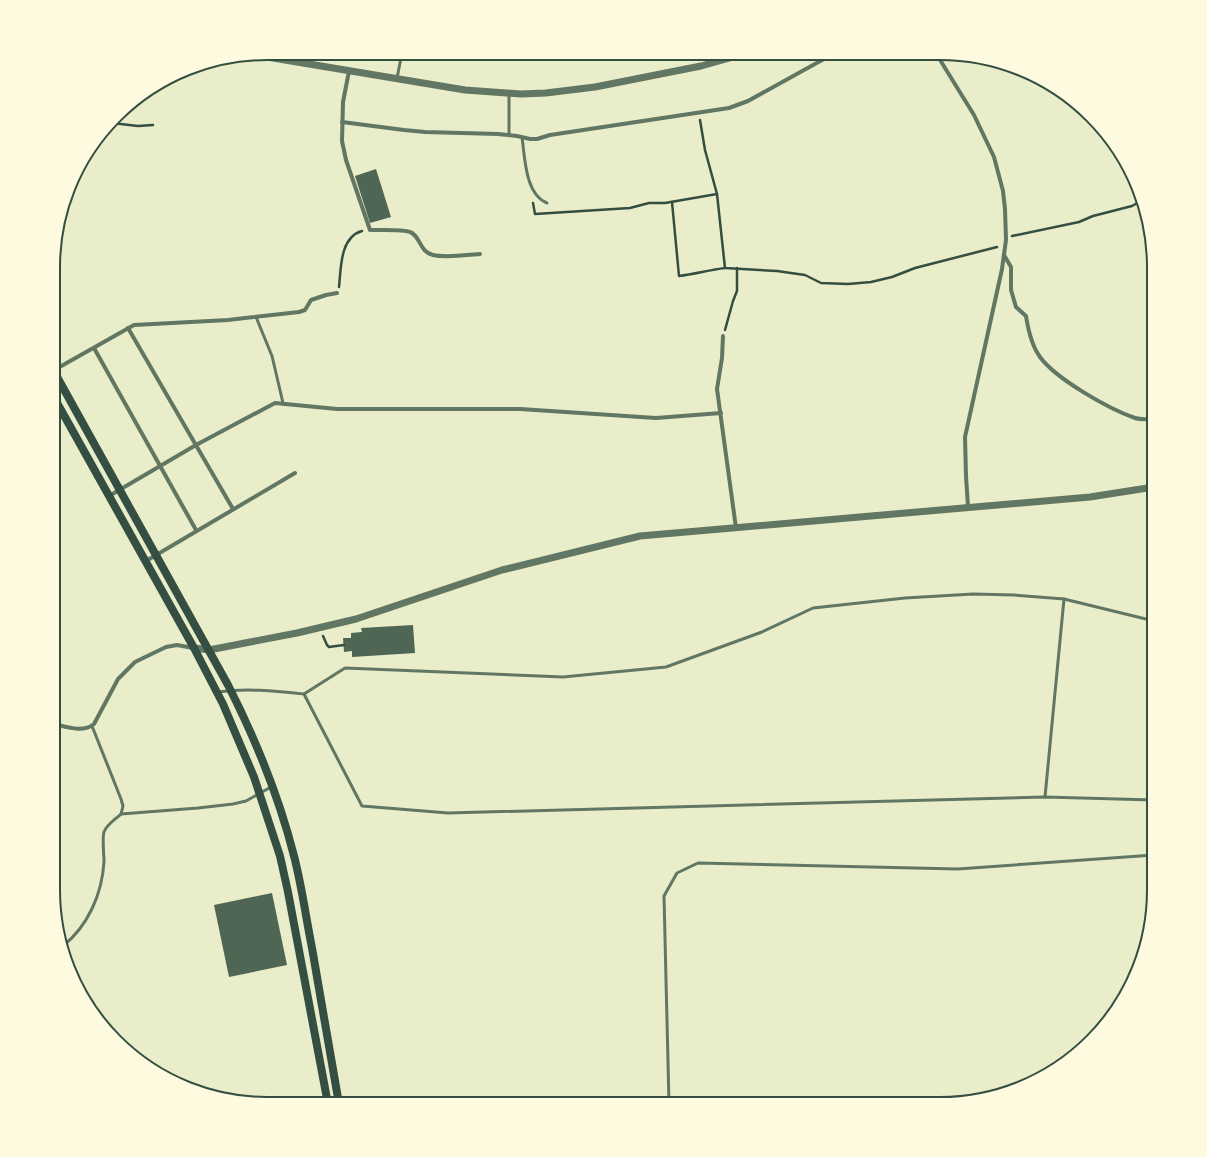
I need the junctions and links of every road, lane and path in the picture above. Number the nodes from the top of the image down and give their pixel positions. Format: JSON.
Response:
{"nodes":[{"id":1,"x":284,"y":60,"type":"edge"},
{"id":2,"x":401,"y":60,"type":"edge"},
{"id":3,"x":722,"y":60,"type":"edge"},
{"id":4,"x":940,"y":60,"type":"edge"},
{"id":5,"x":821,"y":61,"type":"edge"},
{"id":6,"x":349,"y":71,"type":"junction"},
{"id":7,"x":397,"y":78,"type":"junction"},
{"id":8,"x":509,"y":94,"type":"junction"},
{"id":9,"x":699,"y":113,"type":"junction"},
{"id":10,"x":342,"y":122,"type":"junction"},
{"id":11,"x":118,"y":124,"type":"edge"},
{"id":12,"x":152,"y":126,"type":"dead end"},
{"id":13,"x":509,"y":135,"type":"junction"},
{"id":14,"x":522,"y":137,"type":"junction"},
{"id":15,"x":531,"y":185,"type":"junction"},
{"id":16,"x":717,"y":194,"type":"junction"},
{"id":17,"x":672,"y":202,"type":"junction"},
{"id":18,"x":547,"y":203,"type":"dead end"},
{"id":19,"x":1137,"y":203,"type":"edge"},
{"id":20,"x":370,"y":230,"type":"junction"},
{"id":21,"x":1006,"y":237,"type":"junction"},
{"id":22,"x":1005,"y":245,"type":"junction"},
{"id":23,"x":480,"y":254,"type":"dead end"},
{"id":24,"x":1004,"y":254,"type":"junction"},
{"id":25,"x":725,"y":268,"type":"junction"},
{"id":26,"x":737,"y":268,"type":"junction"},
{"id":27,"x":337,"y":293,"type":"joint"},
{"id":28,"x":256,"y":317,"type":"junction"},
{"id":29,"x":128,"y":328,"type":"junction"},
{"id":30,"x":723,"y":336,"type":"joint"},
{"id":31,"x":94,"y":348,"type":"junction"},
{"id":32,"x":60,"y":368,"type":"edge"},
{"id":33,"x":60,"y":382,"type":"edge"},
{"id":34,"x":282,"y":403,"type":"junction"},
{"id":35,"x":60,"y":408,"type":"edge"},
{"id":36,"x":721,"y":413,"type":"junction"},
{"id":37,"x":1147,"y":420,"type":"edge"},
{"id":38,"x":196,"y":446,"type":"junction"},
{"id":39,"x":161,"y":466,"type":"junction"},
{"id":40,"x":295,"y":473,"type":"dead end"},
{"id":41,"x":1147,"y":488,"type":"edge"},
{"id":42,"x":120,"y":489,"type":"junction"},
{"id":43,"x":109,"y":496,"type":"junction"},
{"id":44,"x":968,"y":506,"type":"junction"},
{"id":45,"x":233,"y":509,"type":"junction"},
{"id":46,"x":736,"y":528,"type":"junction"},
{"id":47,"x":196,"y":530,"type":"junction"},
{"id":48,"x":156,"y":554,"type":"junction"},
{"id":49,"x":145,"y":562,"type":"junction"},
{"id":50,"x":1064,"y":598,"type":"junction"},
{"id":51,"x":1147,"y":619,"type":"edge"},
{"id":52,"x":344,"y":646,"type":"dead end"},
{"id":53,"x":329,"y":647,"type":"dead end"},
{"id":54,"x":194,"y":648,"type":"junction"},
{"id":55,"x":209,"y":650,"type":"junction"},
{"id":56,"x":231,"y":690,"type":"junction"},
{"id":57,"x":216,"y":692,"type":"junction"},
{"id":58,"x":304,"y":694,"type":"junction"},
{"id":59,"x":60,"y":726,"type":"edge"},
{"id":60,"x":92,"y":726,"type":"junction"},
{"id":61,"x":273,"y":786,"type":"junction"},
{"id":62,"x":260,"y":794,"type":"junction"},
{"id":63,"x":1045,"y":796,"type":"junction"},
{"id":64,"x":1147,"y":800,"type":"edge"},
{"id":65,"x":122,"y":814,"type":"junction"},
{"id":66,"x":1147,"y":856,"type":"edge"},
{"id":67,"x":67,"y":943,"type":"edge"},
{"id":68,"x":327,"y":1097,"type":"edge"},
{"id":69,"x":337,"y":1097,"type":"edge"},
{"id":70,"x":668,"y":1097,"type":"edge"}],
"edges":[{"from":1,"to":6,"type":"street"},
{"from":2,"to":7,"type":"lane"},
{"from":3,"to":8,"type":"street"},
{"from":4,"to":21,"type":"street"},
{"from":5,"to":9,"type":"street"},
{"from":6,"to":7,"type":"street"},
{"from":6,"to":10,"type":"street"},
{"from":7,"to":8,"type":"street"},
{"from":8,"to":13,"type":"lane"},
{"from":9,"to":14,"type":"street"},
{"from":9,"to":16,"type":"path"},
{"from":10,"to":13,"type":"street"},
{"from":10,"to":20,"type":"street"},
{"from":11,"to":12,"type":"path"},
{"from":13,"to":14,"type":"street"},
{"from":14,"to":15,"type":"lane"},
{"from":15,"to":17,"type":"path"},
{"from":15,"to":18,"type":"lane"},
{"from":16,"to":17,"type":"path"},
{"from":16,"to":25,"type":"path"},
{"from":17,"to":25,"type":"path"},
{"from":19,"to":21,"type":"path"},
{"from":20,"to":23,"type":"street"},
{"from":20,"to":27,"type":"path"},
{"from":21,"to":22,"type":"street"},
{"from":22,"to":24,"type":"street"},
{"from":22,"to":26,"type":"path"},
{"from":24,"to":37,"type":"street"},
{"from":24,"to":44,"type":"street"},
{"from":25,"to":26,"type":"path"},
{"from":26,"to":30,"type":"path"},
{"from":27,"to":28,"type":"street"},
{"from":28,"to":29,"type":"street"},
{"from":28,"to":34,"type":"lane"},
{"from":29,"to":31,"type":"street"},
{"from":29,"to":38,"type":"street"},
{"from":30,"to":36,"type":"street"},
{"from":31,"to":32,"type":"street"},
{"from":31,"to":39,"type":"street"},
{"from":33,"to":42,"type":"main road"},
{"from":34,"to":36,"type":"street"},
{"from":34,"to":38,"type":"street"},
{"from":35,"to":43,"type":"main road"},
{"from":36,"to":46,"type":"street"},
{"from":38,"to":39,"type":"street"},
{"from":38,"to":45,"type":"street"},
{"from":39,"to":42,"type":"street"},
{"from":39,"to":47,"type":"street"},
{"from":40,"to":45,"type":"street"},
{"from":41,"to":44,"type":"street"},
{"from":42,"to":43,"type":"street"},
{"from":42,"to":48,"type":"main road"},
{"from":43,"to":49,"type":"main road"},
{"from":44,"to":46,"type":"street"},
{"from":45,"to":47,"type":"street"},
{"from":46,"to":55,"type":"street"},
{"from":47,"to":48,"type":"street"},
{"from":48,"to":49,"type":"street"},
{"from":48,"to":55,"type":"main road"},
{"from":49,"to":54,"type":"main road"},
{"from":50,"to":51,"type":"lane"},
{"from":50,"to":58,"type":"lane"},
{"from":50,"to":63,"type":"lane"},
{"from":52,"to":53,"type":"path"},
{"from":54,"to":55,"type":"street"},
{"from":54,"to":57,"type":"main road"},
{"from":54,"to":60,"type":"street"},
{"from":55,"to":56,"type":"main road"},
{"from":56,"to":57,"type":"lane"},
{"from":56,"to":58,"type":"lane"},
{"from":56,"to":61,"type":"main road"},
{"from":57,"to":62,"type":"main road"},
{"from":58,"to":63,"type":"lane"},
{"from":59,"to":60,"type":"street"},
{"from":60,"to":65,"type":"lane"},
{"from":61,"to":62,"type":"lane"},
{"from":61,"to":69,"type":"main road"},
{"from":62,"to":65,"type":"lane"},
{"from":62,"to":68,"type":"main road"},
{"from":63,"to":64,"type":"lane"},
{"from":65,"to":67,"type":"lane"},
{"from":66,"to":70,"type":"lane"}]}
